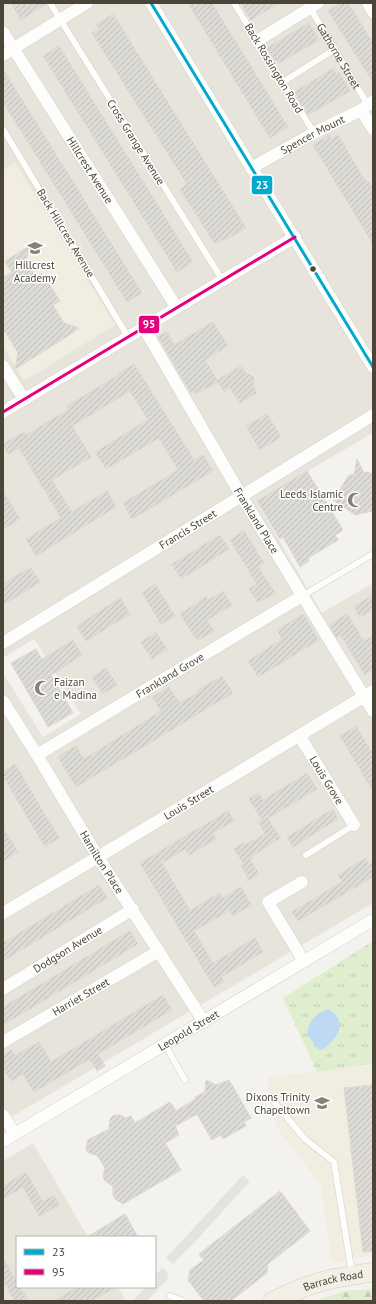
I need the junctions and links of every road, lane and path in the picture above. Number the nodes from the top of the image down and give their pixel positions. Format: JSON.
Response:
{"nodes":[{"id":1,"x":50,"y":3,"type":"edge"},
{"id":2,"x":87,"y":3,"type":"edge"},
{"id":3,"x":151,"y":3,"type":"edge"},
{"id":4,"x":234,"y":3,"type":"edge"},
{"id":5,"x":368,"y":3,"type":"edge"},
{"id":6,"x":314,"y":6,"type":"edge"},
{"id":7,"x":373,"y":12,"type":"edge"},
{"id":8,"x":60,"y":20,"type":"junction"},
{"id":9,"x":3,"y":32,"type":"edge"},
{"id":10,"x":257,"y":41,"type":"junction"},
{"id":11,"x":335,"y":49,"type":"junction"},
{"id":12,"x":8,"y":52,"type":"edge"},
{"id":13,"x":283,"y":82,"type":"junction"},
{"id":14,"x":367,"y":105,"type":"edge"},
{"id":15,"x":3,"y":129,"type":"edge"},
{"id":16,"x":373,"y":129,"type":"edge"},
{"id":17,"x":314,"y":133,"type":"junction"},
{"id":18,"x":251,"y":168,"type":"junction"},
{"id":19,"x":295,"y":237,"type":"junction"},
{"id":20,"x":223,"y":281,"type":"junction"},
{"id":21,"x":177,"y":308,"type":"junction"},
{"id":22,"x":144,"y":328,"type":"junction"},
{"id":23,"x":128,"y":337,"type":"junction"},
{"id":24,"x":3,"y":366,"type":"edge"},
{"id":25,"x":373,"y":367,"type":"edge"},
{"id":26,"x":24,"y":399,"type":"junction"},
{"id":27,"x":3,"y":412,"type":"edge"},
{"id":28,"x":373,"y":415,"type":"edge"},
{"id":29,"x":242,"y":497,"type":"junction"},
{"id":30,"x":373,"y":554,"type":"edge"},
{"id":31,"x":302,"y":596,"type":"junction"},
{"id":32,"x":3,"y":643,"type":"edge"},
{"id":33,"x":368,"y":693,"type":"edge"},
{"id":34,"x":3,"y":701,"type":"edge"},
{"id":35,"x":373,"y":711,"type":"edge"},
{"id":36,"x":299,"y":735,"type":"junction"},
{"id":37,"x":37,"y":755,"type":"junction"},
{"id":38,"x":354,"y":825,"type":"joint"},
{"id":39,"x":306,"y":855,"type":"dead end"},
{"id":40,"x":98,"y":857,"type":"junction"},
{"id":41,"x":302,"y":882,"type":"dead end"},
{"id":42,"x":132,"y":909,"type":"junction"},
{"id":43,"x":3,"y":913,"type":"edge"},
{"id":44,"x":373,"y":920,"type":"edge"},
{"id":45,"x":158,"y":951,"type":"junction"},
{"id":46,"x":303,"y":960,"type":"junction"},
{"id":47,"x":3,"y":989,"type":"edge"},
{"id":48,"x":204,"y":1022,"type":"junction"},
{"id":49,"x":3,"y":1042,"type":"edge"},
{"id":50,"x":165,"y":1045,"type":"junction"},
{"id":51,"x":185,"y":1080,"type":"dead end"},
{"id":52,"x":270,"y":1097,"type":"dead end"},
{"id":53,"x":3,"y":1115,"type":"edge"},
{"id":54,"x":15,"y":1134,"type":"junction"},
{"id":55,"x":3,"y":1141,"type":"edge"},
{"id":56,"x":373,"y":1272,"type":"edge"},
{"id":57,"x":352,"y":1275,"type":"junction"},
{"id":58,"x":170,"y":1296,"type":"dead end"},
{"id":59,"x":182,"y":1301,"type":"edge"},
{"id":60,"x":273,"y":1301,"type":"edge"}],
"edges":[{"from":1,"to":8,"type":"lane","name":"Cross Grange Avenue"},
{"from":2,"to":8,"type":"street"},
{"from":3,"to":18,"type":"street"},
{"from":4,"to":10,"type":"lane","name":"Back Rossington Road"},
{"from":5,"to":7,"type":"street"},
{"from":6,"to":10,"type":"street"},
{"from":6,"to":11,"type":"lane","name":"Gathorne Street"},
{"from":8,"to":12,"type":"street"},
{"from":8,"to":20,"type":"lane","name":"Cross Grange Avenue"},
{"from":9,"to":12,"type":"street","name":"Hillcrest Avenue"},
{"from":10,"to":13,"type":"lane","name":"Back Rossington Road"},
{"from":11,"to":13,"type":"lane"},
{"from":11,"to":14,"type":"lane","name":"Gathorne Street"},
{"from":12,"to":21,"type":"street","name":"Hillcrest Avenue"},
{"from":13,"to":17,"type":"lane","name":"Back Rossington Road"},
{"from":14,"to":16,"type":"street","name":"Gathorne Street"},
{"from":14,"to":17,"type":"street","name":"Spencer Mount"},
{"from":15,"to":23,"type":"lane","name":"Back Hillcrest Avenue"},
{"from":17,"to":18,"type":"street","name":"Spencer Mount"},
{"from":18,"to":19,"type":"street"},
{"from":19,"to":20,"type":"street"},
{"from":19,"to":25,"type":"street"},
{"from":20,"to":21,"type":"street"},
{"from":21,"to":22,"type":"street"},
{"from":22,"to":23,"type":"street"},
{"from":22,"to":29,"type":"street","name":"Frankland Place"},
{"from":23,"to":26,"type":"street"},
{"from":24,"to":26,"type":"street"},
{"from":26,"to":27,"type":"street"},
{"from":28,"to":29,"type":"street","name":"Francis Street"},
{"from":29,"to":31,"type":"street","name":"Frankland Place"},
{"from":29,"to":32,"type":"street","name":"Francis Street"},
{"from":30,"to":31,"type":"lane"},
{"from":31,"to":33,"type":"street","name":"Frankland Place"},
{"from":31,"to":37,"type":"street","name":"Frankland Grove"},
{"from":33,"to":35,"type":"street","name":"Frankland Place"},
{"from":33,"to":36,"type":"street","name":"Louis Street"},
{"from":34,"to":37,"type":"street","name":"Hamilton Place"},
{"from":36,"to":38,"type":"street","name":"Louis Grove"},
{"from":36,"to":40,"type":"street","name":"Louis Street"},
{"from":37,"to":40,"type":"street","name":"Hamilton Place"},
{"from":38,"to":39,"type":"lane"},
{"from":40,"to":42,"type":"street","name":"Hamilton Place"},
{"from":40,"to":43,"type":"street","name":"Louis Street"},
{"from":41,"to":46,"type":"street"},
{"from":42,"to":45,"type":"street","name":"Hamilton Place"},
{"from":42,"to":47,"type":"street","name":"Dodgson Avenue"},
{"from":44,"to":46,"type":"street","name":"Leopold Street"},
{"from":45,"to":48,"type":"street","name":"Hamilton Place"},
{"from":45,"to":49,"type":"street","name":"Harriet Street"},
{"from":46,"to":48,"type":"street","name":"Leopold Street"},
{"from":48,"to":50,"type":"street","name":"Leopold Street"},
{"from":50,"to":51,"type":"lane"},
{"from":50,"to":54,"type":"street","name":"Leopold Street"},
{"from":52,"to":57,"type":"lane"},
{"from":53,"to":54,"type":"street"},
{"from":54,"to":55,"type":"street","name":"Leopold Street"},
{"from":56,"to":57,"type":"main road","name":"Barrack Road"},
{"from":57,"to":60,"type":"main road","name":"Barrack Road"},
{"from":58,"to":59,"type":"lane"}]}
